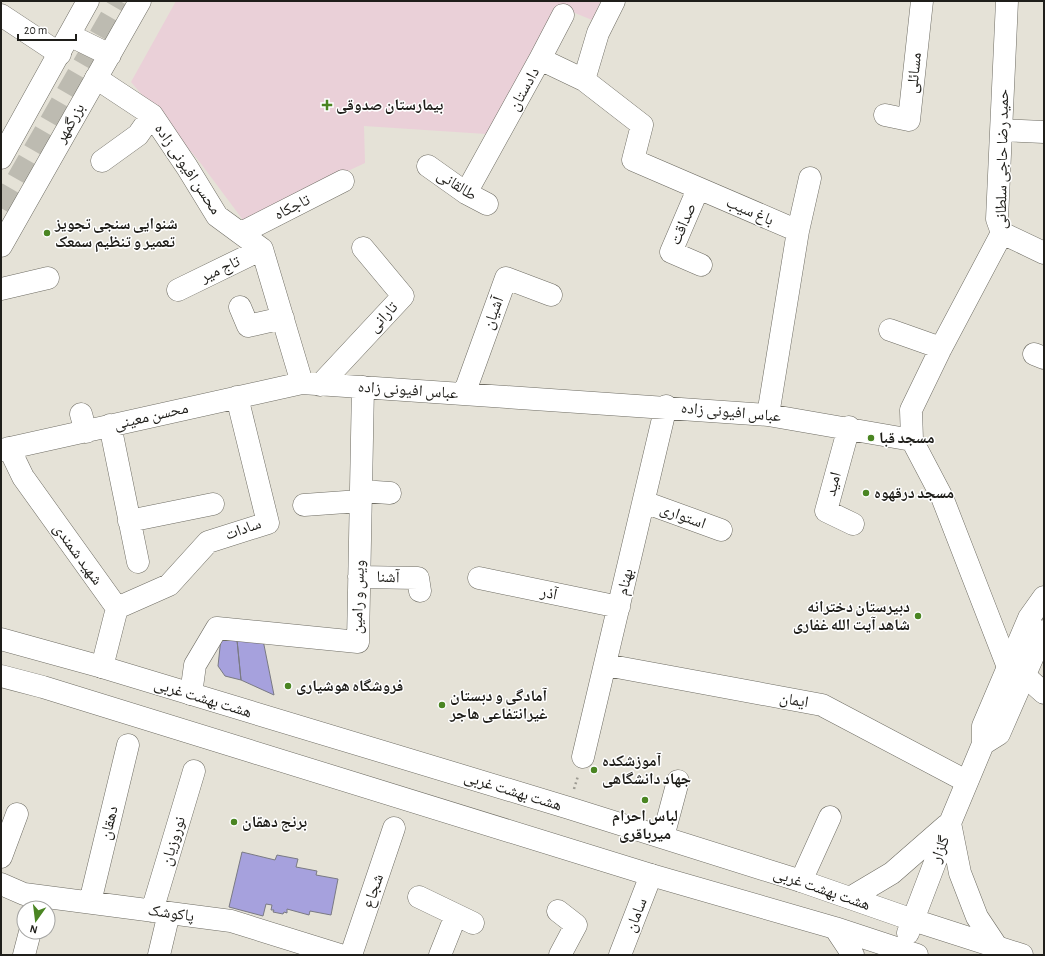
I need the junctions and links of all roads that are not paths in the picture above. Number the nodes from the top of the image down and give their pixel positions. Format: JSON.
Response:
{"nodes":[{"id":1,"x":88,"y":1,"type":"edge"},
{"id":2,"x":140,"y":1,"type":"edge"},
{"id":3,"x":614,"y":1,"type":"edge"},
{"id":4,"x":922,"y":1,"type":"edge"},
{"id":5,"x":1007,"y":1,"type":"edge"},
{"id":6,"x":563,"y":15,"type":"dead end"},
{"id":7,"x":1,"y":16,"type":"edge"},
{"id":8,"x":64,"y":44,"type":"junction"},
{"id":9,"x":110,"y":55,"type":"junction"},
{"id":10,"x":540,"y":59,"type":"junction"},
{"id":11,"x":96,"y":78,"type":"junction"},
{"id":12,"x":584,"y":80,"type":"junction"},
{"id":13,"x":885,"y":115,"type":"dead end"},
{"id":14,"x":152,"y":116,"type":"junction"},
{"id":15,"x":1002,"y":130,"type":"junction"},
{"id":16,"x":1044,"y":132,"type":"edge"},
{"id":17,"x":4,"y":145,"type":"edge"},
{"id":18,"x":102,"y":161,"type":"dead end"},
{"id":19,"x":428,"y":166,"type":"dead end"},
{"id":20,"x":810,"y":178,"type":"dead end"},
{"id":21,"x":342,"y":182,"type":"dead end"},
{"id":22,"x":698,"y":189,"type":"junction"},
{"id":23,"x":466,"y":193,"type":"junction"},
{"id":24,"x":487,"y":204,"type":"dead end"},
{"id":25,"x":798,"y":231,"type":"junction"},
{"id":26,"x":1002,"y":233,"type":"junction"},
{"id":27,"x":240,"y":234,"type":"junction"},
{"id":28,"x":1,"y":246,"type":"edge"},
{"id":29,"x":363,"y":248,"type":"dead end"},
{"id":30,"x":262,"y":249,"type":"junction"},
{"id":31,"x":1044,"y":253,"type":"edge"},
{"id":32,"x":701,"y":264,"type":"dead end"},
{"id":33,"x":48,"y":278,"type":"dead end"},
{"id":34,"x":1,"y":289,"type":"edge"},
{"id":35,"x":178,"y":290,"type":"dead end"},
{"id":36,"x":551,"y":295,"type":"dead end"},
{"id":37,"x":240,"y":307,"type":"dead end"},
{"id":38,"x":283,"y":318,"type":"junction"},
{"id":39,"x":890,"y":330,"type":"dead end"},
{"id":40,"x":940,"y":348,"type":"junction"},
{"id":41,"x":311,"y":384,"type":"junction"},
{"id":42,"x":363,"y":387,"type":"junction"},
{"id":43,"x":464,"y":394,"type":"junction"},
{"id":44,"x":237,"y":397,"type":"junction"},
{"id":45,"x":666,"y":406,"type":"junction"},
{"id":46,"x":768,"y":414,"type":"junction"},
{"id":47,"x":110,"y":425,"type":"junction"},
{"id":48,"x":848,"y":427,"type":"junction"},
{"id":49,"x":912,"y":440,"type":"junction"},
{"id":50,"x":5,"y":449,"type":"edge"},
{"id":51,"x":390,"y":493,"type":"dead end"},
{"id":52,"x":360,"y":496,"type":"junction"},
{"id":53,"x":644,"y":502,"type":"junction"},
{"id":54,"x":212,"y":504,"type":"dead end"},
{"id":55,"x":304,"y":505,"type":"dead end"},
{"id":56,"x":129,"y":521,"type":"junction"},
{"id":57,"x":853,"y":524,"type":"dead end"},
{"id":58,"x":721,"y":530,"type":"dead end"},
{"id":59,"x":138,"y":562,"type":"dead end"},
{"id":60,"x":359,"y":577,"type":"junction"},
{"id":61,"x":479,"y":578,"type":"dead end"},
{"id":62,"x":419,"y":584,"type":"dead end"},
{"id":63,"x":1044,"y":597,"type":"edge"},
{"id":64,"x":117,"y":608,"type":"junction"},
{"id":65,"x":620,"y":608,"type":"junction"},
{"id":66,"x":1044,"y":631,"type":"edge"},
{"id":67,"x":1,"y":639,"type":"edge"},
{"id":68,"x":606,"y":665,"type":"junction"},
{"id":69,"x":102,"y":667,"type":"junction"},
{"id":70,"x":1016,"y":672,"type":"junction"},
{"id":71,"x":1,"y":676,"type":"edge"},
{"id":72,"x":1044,"y":693,"type":"edge"},
{"id":73,"x":190,"y":694,"type":"junction"},
{"id":74,"x":128,"y":745,"type":"dead end"},
{"id":75,"x":583,"y":757,"type":"road end"},
{"id":76,"x":194,"y":771,"type":"dead end"},
{"id":77,"x":678,"y":780,"type":"dead end"},
{"id":78,"x":966,"y":781,"type":"junction"},
{"id":79,"x":17,"y":814,"type":"dead end"},
{"id":80,"x":830,"y":817,"type":"dead end"},
{"id":81,"x":950,"y":823,"type":"junction"},
{"id":82,"x":394,"y":828,"type":"dead end"},
{"id":83,"x":663,"y":837,"type":"junction"},
{"id":84,"x":1,"y":856,"type":"edge"},
{"id":85,"x":651,"y":875,"type":"junction"},
{"id":86,"x":801,"y":881,"type":"junction"},
{"id":87,"x":1,"y":884,"type":"edge"},
{"id":88,"x":419,"y":897,"type":"dead end"},
{"id":89,"x":850,"y":898,"type":"junction"},
{"id":90,"x":34,"y":900,"type":"edge"},
{"id":91,"x":56,"y":902,"type":"edge"},
{"id":92,"x":90,"y":902,"type":"junction"},
{"id":93,"x":558,"y":911,"type":"dead end"},
{"id":94,"x":161,"y":912,"type":"junction"},
{"id":95,"x":913,"y":920,"type":"junction"},
{"id":96,"x":835,"y":928,"type":"junction"},
{"id":97,"x":28,"y":940,"type":"edge"},
{"id":98,"x":997,"y":947,"type":"junction"},
{"id":99,"x":294,"y":948,"type":"edge"},
{"id":100,"x":907,"y":953,"type":"edge"},
{"id":101,"x":24,"y":955,"type":"edge"},
{"id":102,"x":159,"y":955,"type":"edge"},
{"id":103,"x":340,"y":955,"type":"edge"},
{"id":104,"x":351,"y":955,"type":"edge"},
{"id":105,"x":440,"y":955,"type":"edge"},
{"id":106,"x":560,"y":955,"type":"edge"},
{"id":107,"x":620,"y":955,"type":"edge"},
{"id":108,"x":853,"y":955,"type":"edge"},
{"id":109,"x":1022,"y":955,"type":"edge"}],
"edges":[{"from":1,"to":8,"type":"street"},
{"from":2,"to":9,"type":"street","name":"بزرگمهر"},
{"from":3,"to":12,"type":"street"},
{"from":4,"to":13,"type":"street","name":"مسائلی"},
{"from":5,"to":15,"type":"street","name":"حمید رضا حاجی سلطانی"},
{"from":6,"to":10,"type":"street"},
{"from":7,"to":8,"type":"street"},
{"from":8,"to":9,"type":"street"},
{"from":8,"to":17,"type":"street"},
{"from":9,"to":11,"type":"street","name":"بزرگمهر"},
{"from":10,"to":12,"type":"street","name":"دادستان"},
{"from":10,"to":23,"type":"street","name":"دادستان"},
{"from":11,"to":14,"type":"street","name":"محسن افیونی زاده"},
{"from":11,"to":28,"type":"street","name":"بزرگمهر"},
{"from":12,"to":22,"type":"street","name":"باغ سیب"},
{"from":14,"to":18,"type":"street"},
{"from":14,"to":27,"type":"street","name":"محسن افیونی زاده"},
{"from":15,"to":16,"type":"street"},
{"from":15,"to":26,"type":"street","name":"حمید رضا حاجی سلطانی"},
{"from":19,"to":23,"type":"street","name":"طالقانی"},
{"from":20,"to":25,"type":"street"},
{"from":21,"to":27,"type":"street","name":"تاجکاه"},
{"from":22,"to":25,"type":"street","name":"باغ سیب"},
{"from":22,"to":32,"type":"street","name":"صداقت"},
{"from":23,"to":24,"type":"street","name":"طالقانی"},
{"from":25,"to":46,"type":"street"},
{"from":26,"to":31,"type":"street"},
{"from":26,"to":40,"type":"street","name":"حمید رضا حاجی سلطانی"},
{"from":27,"to":30,"type":"street","name":"محسن افیونی زاده"},
{"from":29,"to":41,"type":"street","name":"تارانی"},
{"from":30,"to":35,"type":"street","name":"تاج میر"},
{"from":30,"to":38,"type":"street"},
{"from":33,"to":34,"type":"street"},
{"from":36,"to":43,"type":"street","name":"آشیان"},
{"from":37,"to":38,"type":"street"},
{"from":38,"to":41,"type":"street"},
{"from":39,"to":40,"type":"street"},
{"from":40,"to":49,"type":"street","name":"حمید رضا حاجی سلطانی"},
{"from":41,"to":42,"type":"street","name":"عباس افیونی زاده"},
{"from":41,"to":44,"type":"street","name":"محسن معینی"},
{"from":42,"to":43,"type":"street","name":"عباس افیونی زاده"},
{"from":42,"to":52,"type":"street","name":"ویس و رامین"},
{"from":43,"to":45,"type":"street","name":"عباس افیونی زاده"},
{"from":44,"to":47,"type":"street","name":"محسن معینی"},
{"from":44,"to":64,"type":"street","name":"سادات"},
{"from":45,"to":46,"type":"street","name":"عباس افیونی زاده"},
{"from":45,"to":53,"type":"street","name":"بهنام"},
{"from":46,"to":48,"type":"street","name":"عباس افیونی زاده"},
{"from":47,"to":50,"type":"street","name":"محسن معینی"},
{"from":47,"to":56,"type":"street"},
{"from":48,"to":49,"type":"street","name":"عباس افیونی زاده"},
{"from":48,"to":57,"type":"street","name":"امید"},
{"from":49,"to":70,"type":"street"},
{"from":50,"to":64,"type":"street","name":"شهید شمندی"},
{"from":51,"to":52,"type":"street"},
{"from":52,"to":55,"type":"street"},
{"from":52,"to":60,"type":"street","name":"ویس و رامین"},
{"from":53,"to":58,"type":"street","name":"استواری"},
{"from":53,"to":65,"type":"street","name":"بهنام"},
{"from":54,"to":56,"type":"street"},
{"from":56,"to":59,"type":"street"},
{"from":60,"to":62,"type":"street","name":"آشنا"},
{"from":60,"to":73,"type":"street","name":"ویس و رامین"},
{"from":61,"to":65,"type":"street","name":"آذر"},
{"from":63,"to":70,"type":"street","name":"گلزار"},
{"from":64,"to":69,"type":"street"},
{"from":65,"to":68,"type":"street","name":"بهنام"},
{"from":66,"to":70,"type":"street","name":"گلزار"},
{"from":67,"to":69,"type":"street","name":"هشت بهشت غربی"},
{"from":68,"to":75,"type":"street","name":"بهنام"},
{"from":68,"to":78,"type":"street","name":"ایمان"},
{"from":69,"to":73,"type":"street","name":"هشت بهشت غربی"},
{"from":70,"to":72,"type":"street"},
{"from":70,"to":78,"type":"street","name":"گلزار"},
{"from":71,"to":85,"type":"street","name":"هشت بهشت غربی"},
{"from":73,"to":83,"type":"street","name":"هشت بهشت غربی"},
{"from":74,"to":92,"type":"street","name":"دهقان"},
{"from":76,"to":94,"type":"street","name":"نوروزیان"},
{"from":77,"to":83,"type":"street"},
{"from":78,"to":81,"type":"street","name":"گلزار"},
{"from":79,"to":84,"type":"street"},
{"from":80,"to":86,"type":"street"},
{"from":81,"to":89,"type":"street"},
{"from":81,"to":95,"type":"street","name":"گلزار"},
{"from":81,"to":98,"type":"street"},
{"from":82,"to":104,"type":"street","name":"شجاع"},
{"from":83,"to":86,"type":"street","name":"هشت بهشت غربی"},
{"from":85,"to":96,"type":"street","name":"هشت بهشت غربی"},
{"from":85,"to":107,"type":"street","name":"سامان"},
{"from":86,"to":89,"type":"street","name":"هشت بهشت غربی"},
{"from":87,"to":90,"type":"street","name":"پاکوشک"},
{"from":88,"to":105,"type":"street"},
{"from":89,"to":95,"type":"street","name":"هشت بهشت غربی"},
{"from":91,"to":92,"type":"street","name":"پاکوشک"},
{"from":92,"to":94,"type":"street","name":"پاکوشک"},
{"from":93,"to":106,"type":"street"},
{"from":94,"to":99,"type":"street","name":"پاکوشک"},
{"from":94,"to":102,"type":"street","name":"نوروزیان"},
{"from":95,"to":98,"type":"street","name":"هشت بهشت غربی"},
{"from":95,"to":100,"type":"street","name":"گلزار"},
{"from":96,"to":100,"type":"street","name":"هشت بهشت غربی"},
{"from":96,"to":108,"type":"street"},
{"from":97,"to":101,"type":"street"},
{"from":98,"to":109,"type":"street","name":"هشت بهشت غربی"},
{"from":99,"to":103,"type":"street","name":"پاکوشک"}]}
